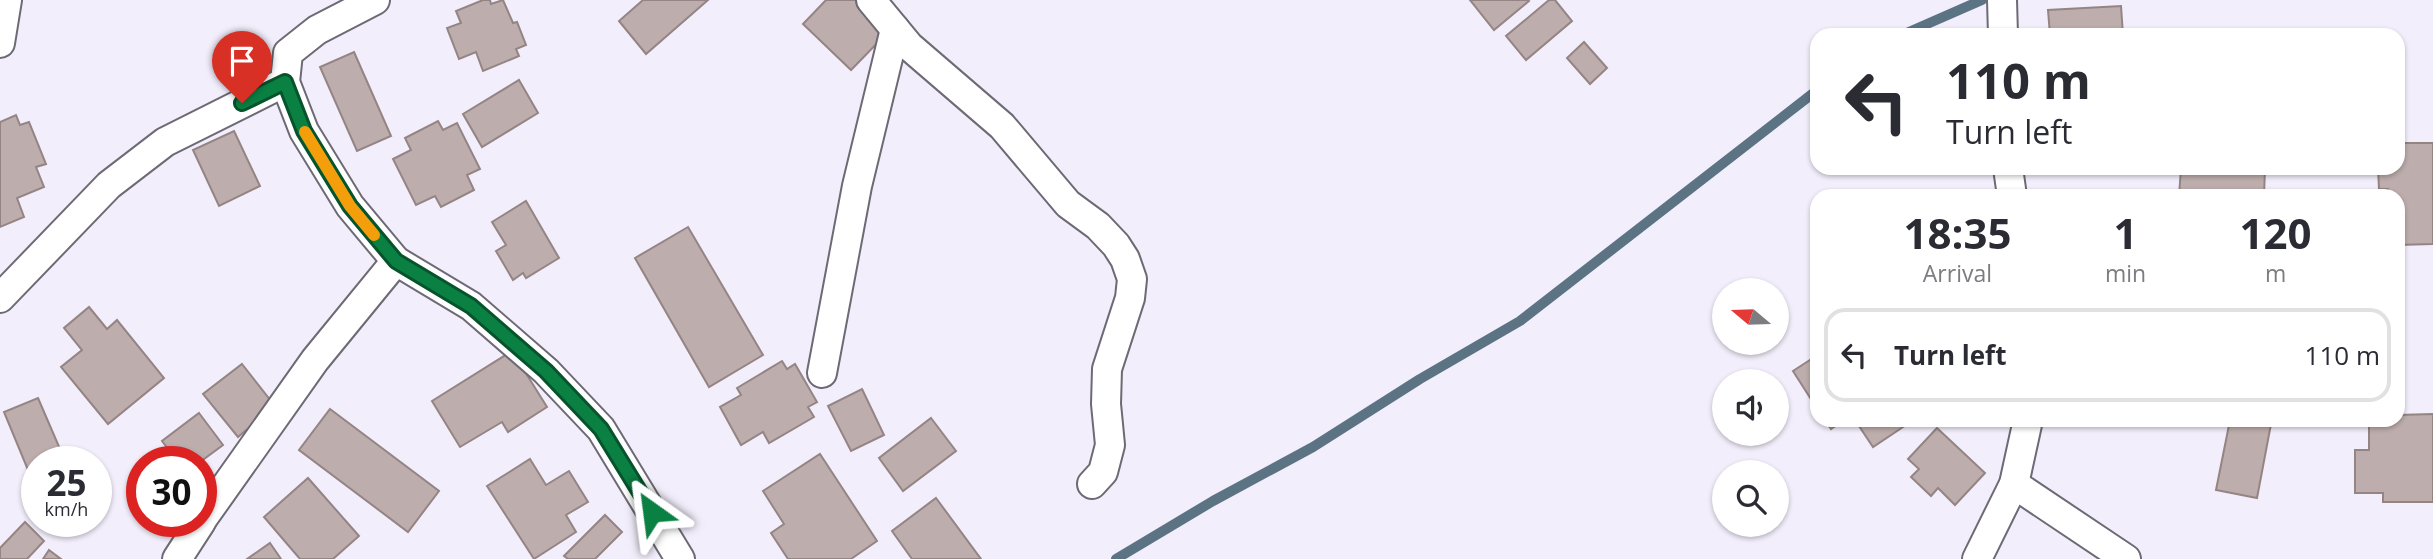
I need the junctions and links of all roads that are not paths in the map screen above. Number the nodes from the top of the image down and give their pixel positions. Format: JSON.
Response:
{"nodes":[{"id":1,"x":7,"y":0,"type":"edge"},
{"id":2,"x":375,"y":0,"type":"edge"},
{"id":3,"x":871,"y":0,"type":"edge"},
{"id":4,"x":2002,"y":0,"type":"edge"},
{"id":5,"x":2003,"y":28,"type":"edge"},
{"id":6,"x":895,"y":29,"type":"junction"},
{"id":7,"x":0,"y":43,"type":"edge"},
{"id":8,"x":285,"y":82,"type":"junction"},
{"id":9,"x":396,"y":261,"type":"junction"},
{"id":10,"x":0,"y":298,"type":"edge"},
{"id":11,"x":822,"y":373,"type":"dead end"},
{"id":12,"x":2026,"y":427,"type":"edge"},
{"id":13,"x":1092,"y":484,"type":"dead end"},
{"id":14,"x":2014,"y":484,"type":"junction"},
{"id":15,"x":217,"y":498,"type":"edge"},
{"id":16,"x":191,"y":537,"type":"edge"},
{"id":17,"x":177,"y":559,"type":"edge"},
{"id":18,"x":680,"y":559,"type":"edge"},
{"id":19,"x":1977,"y":559,"type":"edge"},
{"id":20,"x":2126,"y":559,"type":"edge"}],
"edges":[{"from":1,"to":7,"type":"street"},
{"from":2,"to":8,"type":"street"},
{"from":3,"to":6,"type":"street"},
{"from":4,"to":5,"type":"street"},
{"from":6,"to":11,"type":"street"},
{"from":6,"to":13,"type":"street"},
{"from":8,"to":9,"type":"street"},
{"from":8,"to":10,"type":"street"},
{"from":9,"to":15,"type":"street"},
{"from":9,"to":18,"type":"street"},
{"from":12,"to":14,"type":"street"},
{"from":14,"to":19,"type":"street"},
{"from":14,"to":20,"type":"street"},
{"from":16,"to":17,"type":"street"}]}
